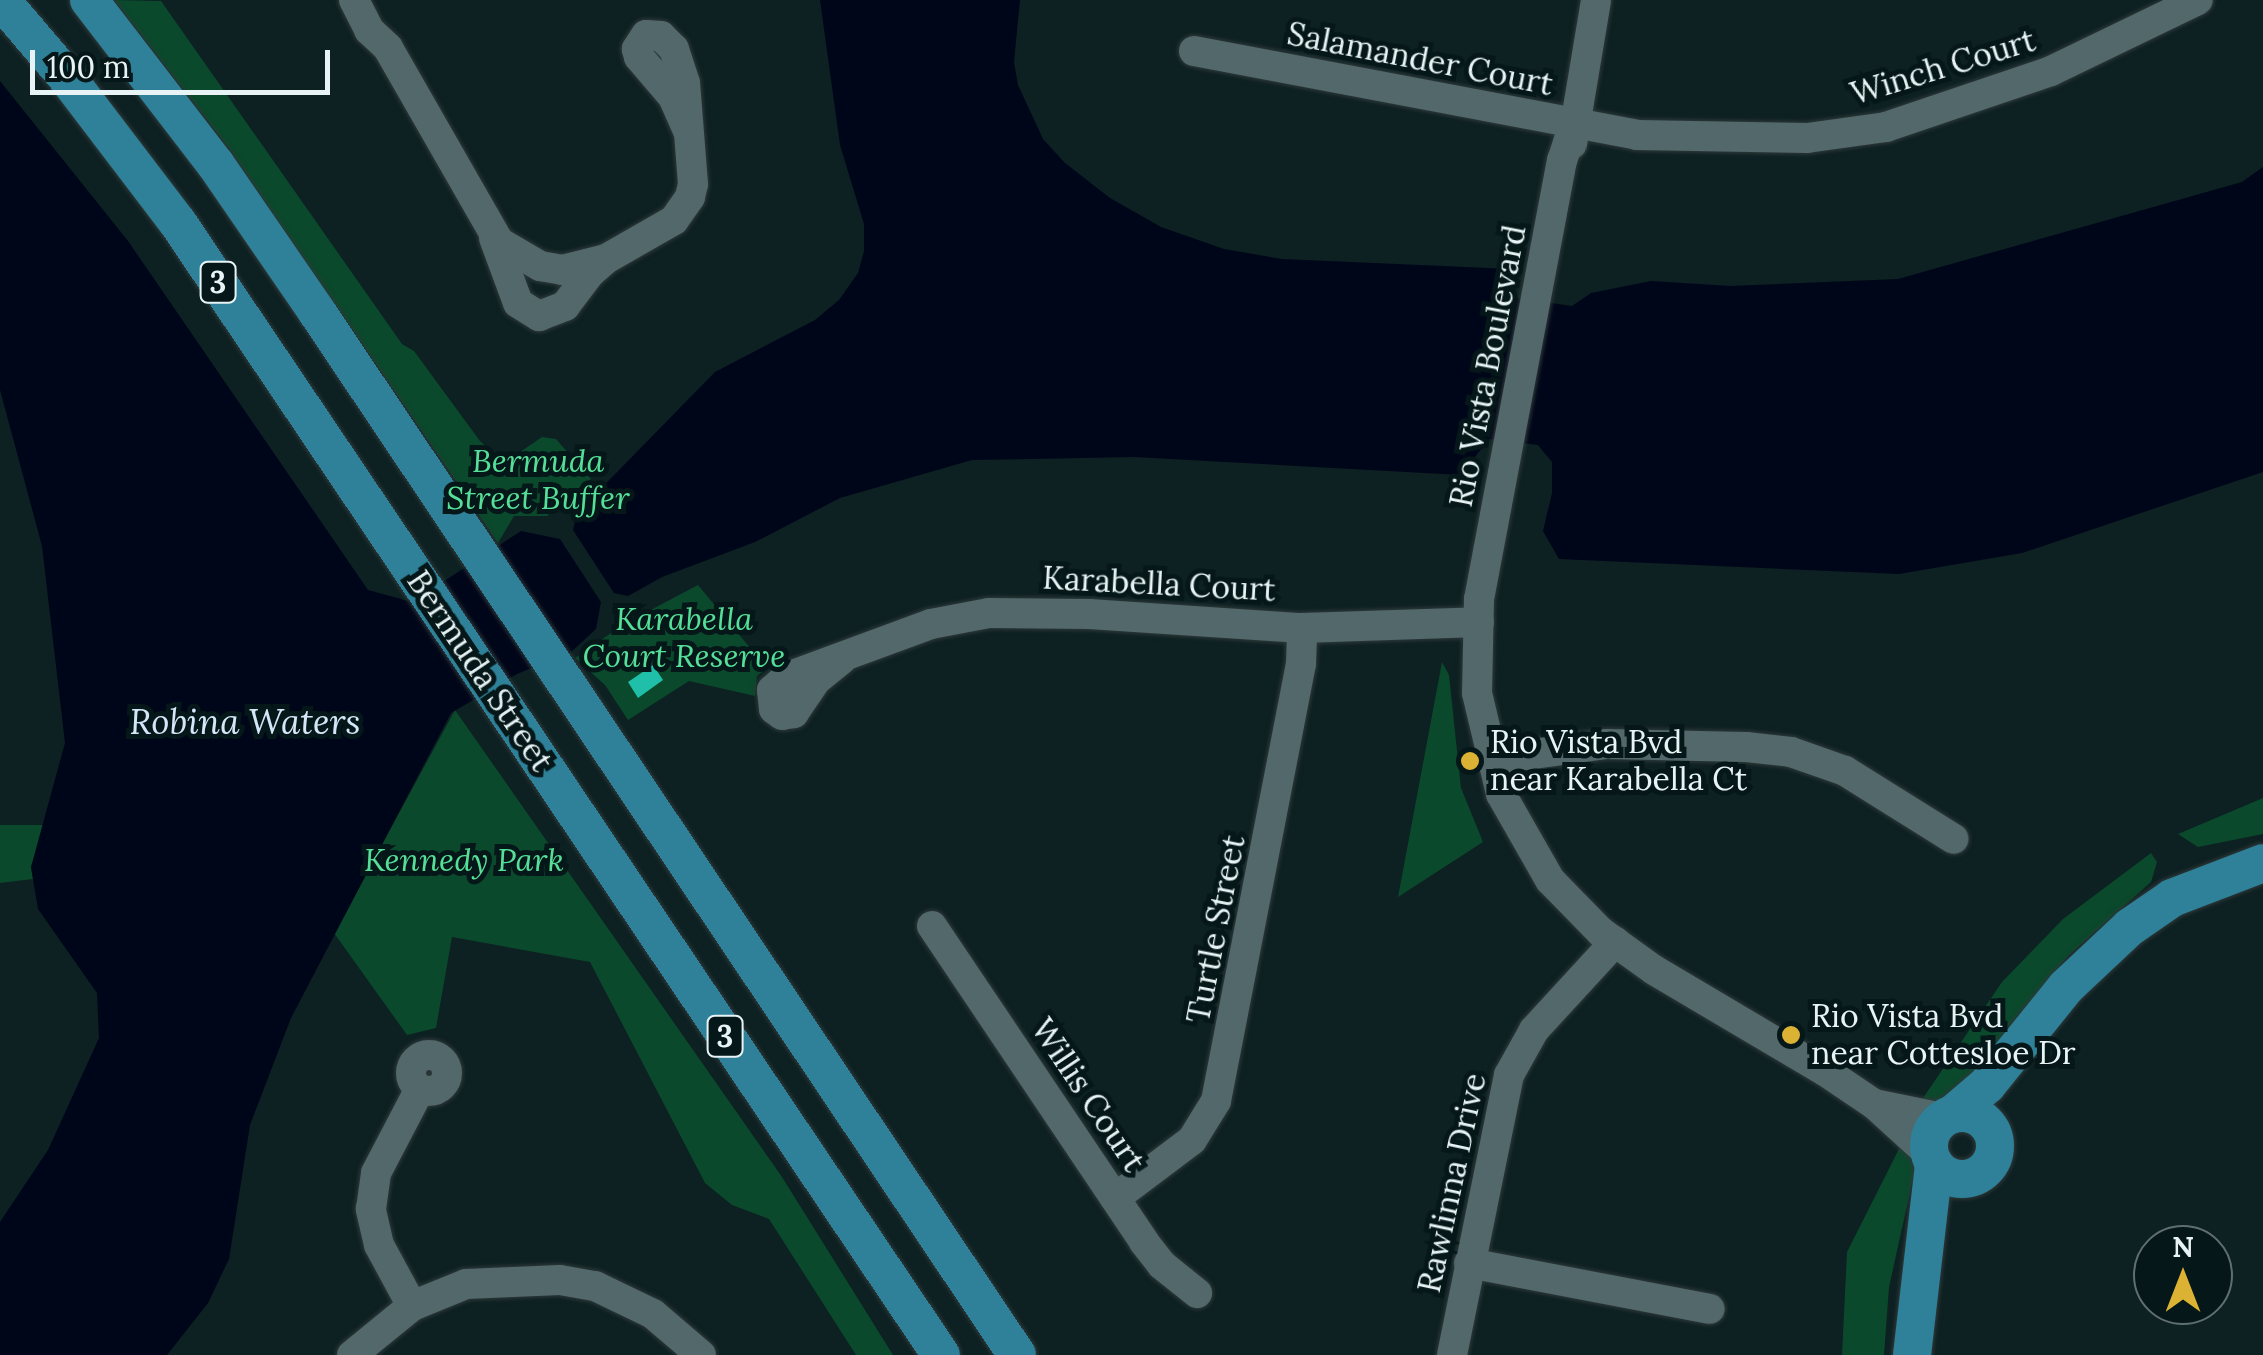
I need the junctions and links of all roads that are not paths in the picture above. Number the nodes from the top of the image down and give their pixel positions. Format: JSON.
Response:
{"nodes":[{"id":1,"x":1,"y":0,"type":"edge"},
{"id":2,"x":89,"y":0,"type":"edge"},
{"id":3,"x":354,"y":0,"type":"edge"},
{"id":4,"x":374,"y":0,"type":"edge"},
{"id":5,"x":1596,"y":0,"type":"edge"},
{"id":6,"x":2198,"y":0,"type":"edge"},
{"id":7,"x":388,"y":48,"type":"junction"},
{"id":8,"x":1194,"y":51,"type":"dead end"},
{"id":9,"x":1574,"y":124,"type":"junction"},
{"id":10,"x":688,"y":131,"type":"dead end"},
{"id":11,"x":491,"y":230,"type":"junction"},
{"id":12,"x":606,"y":259,"type":"junction"},
{"id":13,"x":555,"y":268,"type":"junction"},
{"id":14,"x":558,"y":311,"type":"junction"},
{"id":15,"x":1479,"y":622,"type":"junction"},
{"id":16,"x":1302,"y":628,"type":"junction"},
{"id":17,"x":842,"y":659,"type":"dead end"},
{"id":18,"x":1490,"y":760,"type":"junction"},
{"id":19,"x":1954,"y":839,"type":"dead end"},
{"id":20,"x":2263,"y":863,"type":"edge"},
{"id":21,"x":932,"y":926,"type":"dead end"},
{"id":22,"x":1615,"y":942,"type":"junction"},
{"id":23,"x":2024,"y":1039,"type":"junction"},
{"id":24,"x":420,"y":1089,"type":"dead end"},
{"id":25,"x":1874,"y":1104,"type":"junction"},
{"id":26,"x":1948,"y":1116,"type":"junction"},
{"id":27,"x":1990,"y":1130,"type":"junction"},
{"id":28,"x":1944,"y":1166,"type":"junction"},
{"id":29,"x":1115,"y":1198,"type":"junction"},
{"id":30,"x":1470,"y":1263,"type":"junction"},
{"id":31,"x":1197,"y":1293,"type":"dead end"},
{"id":32,"x":412,"y":1306,"type":"junction"},
{"id":33,"x":1710,"y":1309,"type":"dead end"},
{"id":34,"x":352,"y":1355,"type":"edge"},
{"id":35,"x":701,"y":1355,"type":"edge"},
{"id":36,"x":941,"y":1355,"type":"edge"},
{"id":37,"x":1017,"y":1355,"type":"edge"},
{"id":38,"x":1452,"y":1355,"type":"edge"},
{"id":39,"x":1912,"y":1355,"type":"edge"}],
"edges":[{"from":1,"to":36,"type":"main road","name":"Bermuda Street","number":"3"},
{"from":2,"to":37,"type":"main road","name":"Bermuda Street","number":"3"},
{"from":3,"to":7,"type":"street"},
{"from":4,"to":7,"type":"street"},
{"from":5,"to":9,"type":"street","name":"Rio Vista Boulevard"},
{"from":6,"to":9,"type":"street","name":"Winch Court"},
{"from":7,"to":11,"type":"street"},
{"from":8,"to":9,"type":"street","name":"Salamander Court"},
{"from":9,"to":15,"type":"street","name":"Rio Vista Boulevard"},
{"from":10,"to":12,"type":"street"},
{"from":11,"to":13,"type":"street"},
{"from":11,"to":14,"type":"street"},
{"from":12,"to":13,"type":"street"},
{"from":12,"to":14,"type":"street"},
{"from":13,"to":14,"type":"street"},
{"from":15,"to":16,"type":"street","name":"Karabella Court"},
{"from":15,"to":18,"type":"street","name":"Rio Vista Boulevard"},
{"from":16,"to":17,"type":"street","name":"Karabella Court"},
{"from":16,"to":29,"type":"street","name":"Turtle Street"},
{"from":18,"to":19,"type":"street"},
{"from":18,"to":22,"type":"street","name":"Rio Vista Boulevard"},
{"from":20,"to":23,"type":"main road"},
{"from":21,"to":29,"type":"street","name":"Willis Court"},
{"from":22,"to":25,"type":"street","name":"Rio Vista Boulevard"},
{"from":22,"to":30,"type":"street","name":"Rawlinna Drive"},
{"from":23,"to":26,"type":"main road"},
{"from":23,"to":27,"type":"main road"},
{"from":24,"to":32,"type":"street"},
{"from":25,"to":26,"type":"street","name":"Rio Vista Boulevard"},
{"from":25,"to":28,"type":"street","name":"Rio Vista Boulevard"},
{"from":26,"to":27,"type":"main road"},
{"from":26,"to":28,"type":"main road"},
{"from":27,"to":28,"type":"main road"},
{"from":28,"to":39,"type":"main road"},
{"from":29,"to":31,"type":"street","name":"Willis Court"},
{"from":30,"to":33,"type":"street"},
{"from":30,"to":38,"type":"street","name":"Rawlinna Drive"},
{"from":32,"to":34,"type":"street"},
{"from":32,"to":35,"type":"street"}]}
